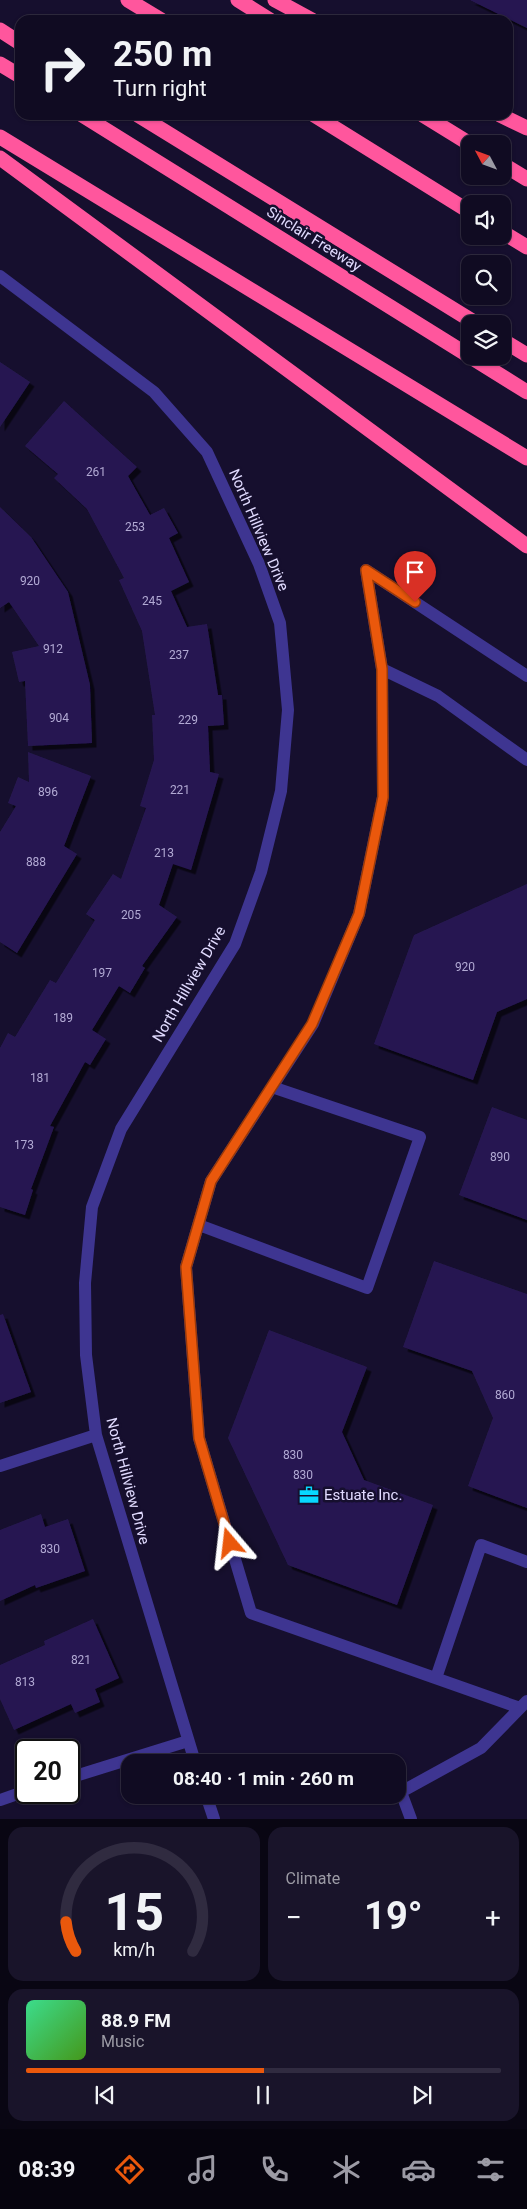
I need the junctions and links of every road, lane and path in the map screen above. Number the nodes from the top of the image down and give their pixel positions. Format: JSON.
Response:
{"nodes":[{"id":1,"x":128,"y":0,"type":"edge"},
{"id":2,"x":238,"y":0,"type":"edge"},
{"id":3,"x":275,"y":0,"type":"edge"},
{"id":4,"x":153,"y":15,"type":"edge"},
{"id":5,"x":262,"y":15,"type":"edge"},
{"id":6,"x":303,"y":15,"type":"edge"},
{"id":7,"x":0,"y":30,"type":"edge"},
{"id":8,"x":15,"y":40,"type":"edge"},
{"id":9,"x":0,"y":64,"type":"edge"},
{"id":10,"x":15,"y":73,"type":"edge"},
{"id":11,"x":90,"y":120,"type":"edge"},
{"id":12,"x":146,"y":120,"type":"edge"},
{"id":13,"x":322,"y":120,"type":"edge"},
{"id":14,"x":431,"y":120,"type":"edge"},
{"id":15,"x":510,"y":120,"type":"edge"},
{"id":16,"x":527,"y":128,"type":"edge"},
{"id":17,"x":0,"y":137,"type":"edge"},
{"id":18,"x":461,"y":138,"type":"edge"},
{"id":19,"x":0,"y":158,"type":"edge"},
{"id":20,"x":511,"y":169,"type":"edge"},
{"id":21,"x":527,"y":179,"type":"edge"},
{"id":22,"x":461,"y":206,"type":"edge"},
{"id":23,"x":511,"y":237,"type":"edge"},
{"id":24,"x":527,"y":247,"type":"edge"},
{"id":25,"x":0,"y":276,"type":"edge"},
{"id":26,"x":462,"y":315,"type":"edge"},
{"id":27,"x":511,"y":345,"type":"edge"},
{"id":28,"x":527,"y":355,"type":"edge"},
{"id":29,"x":527,"y":392,"type":"edge"},
{"id":30,"x":527,"y":458,"type":"edge"},
{"id":31,"x":527,"y":546,"type":"edge"},
{"id":32,"x":382,"y":669,"type":"junction"},
{"id":33,"x":527,"y":676,"type":"edge"},
{"id":34,"x":527,"y":760,"type":"edge"},
{"id":35,"x":272,"y":1087,"type":"junction"},
{"id":36,"x":199,"y":1225,"type":"junction"},
{"id":37,"x":96,"y":1435,"type":"junction"},
{"id":38,"x":0,"y":1466,"type":"edge"},
{"id":39,"x":527,"y":1562,"type":"edge"},
{"id":40,"x":436,"y":1678,"type":"junction"},
{"id":41,"x":523,"y":1704,"type":"edge"},
{"id":42,"x":188,"y":1741,"type":"junction"},
{"id":43,"x":192,"y":1754,"type":"edge"},
{"id":44,"x":80,"y":1775,"type":"edge"},
{"id":45,"x":15,"y":1795,"type":"edge"},
{"id":46,"x":0,"y":1800,"type":"edge"},
{"id":47,"x":209,"y":1804,"type":"edge"},
{"id":48,"x":214,"y":1819,"type":"edge"},
{"id":49,"x":411,"y":1819,"type":"edge"}],
"edges":[{"from":1,"to":4,"type":"highway"},
{"from":2,"to":5,"type":"highway"},
{"from":3,"to":6,"type":"highway"},
{"from":7,"to":8,"type":"highway"},
{"from":9,"to":10,"type":"highway"},
{"from":11,"to":29,"type":"highway","name":"Sinclair Freeway"},
{"from":12,"to":26,"type":"highway"},
{"from":13,"to":22,"type":"highway"},
{"from":14,"to":18,"type":"highway"},
{"from":15,"to":16,"type":"highway"},
{"from":17,"to":30,"type":"highway"},
{"from":19,"to":31,"type":"highway"},
{"from":20,"to":21,"type":"highway"},
{"from":23,"to":24,"type":"highway"},
{"from":25,"to":37,"type":"street","name":"North Hillview Drive"},
{"from":27,"to":28,"type":"highway"},
{"from":32,"to":33,"type":"street"},
{"from":32,"to":34,"type":"street"},
{"from":32,"to":35,"type":"street"},
{"from":35,"to":36,"type":"street"},
{"from":35,"to":36,"type":"street"},
{"from":36,"to":40,"type":"street"},
{"from":37,"to":38,"type":"street"},
{"from":37,"to":42,"type":"street","name":"North Hillview Drive"},
{"from":39,"to":40,"type":"street"},
{"from":40,"to":41,"type":"street"},
{"from":41,"to":49,"type":"street"},
{"from":42,"to":43,"type":"street","name":"North Hillview Drive"},
{"from":42,"to":44,"type":"street"},
{"from":45,"to":46,"type":"street"},
{"from":47,"to":48,"type":"street"}]}
